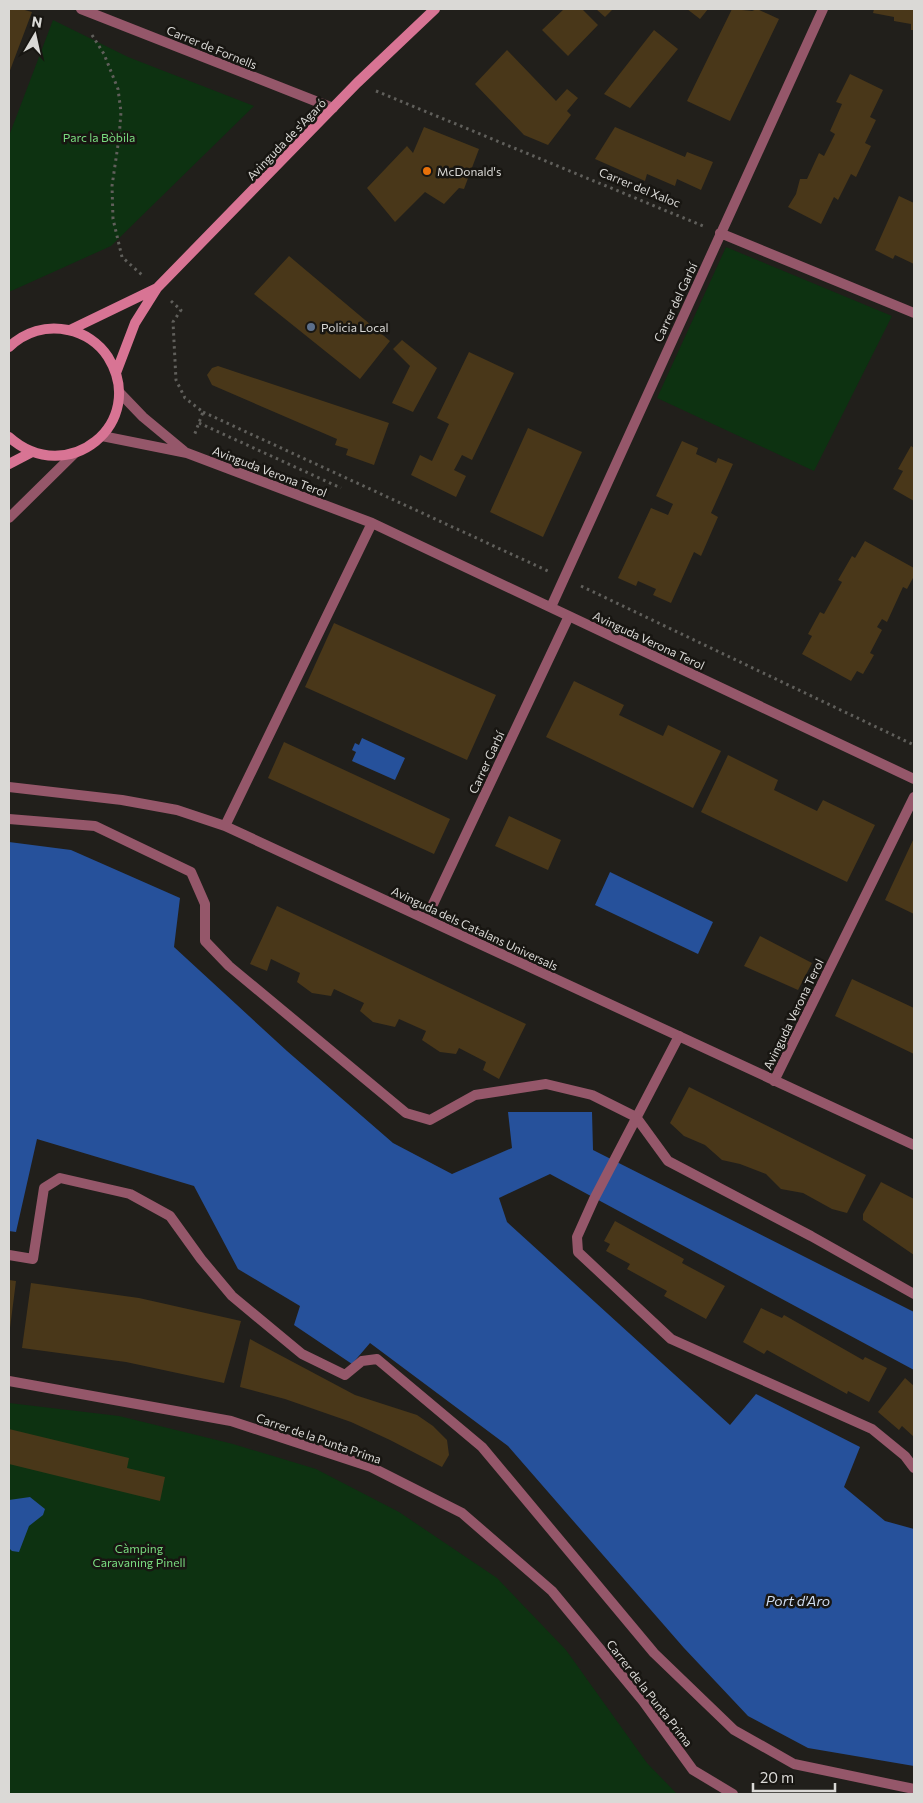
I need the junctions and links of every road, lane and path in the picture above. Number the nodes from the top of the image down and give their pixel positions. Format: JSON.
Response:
{"nodes":[{"id":1,"x":81,"y":9,"type":"edge"},
{"id":2,"x":435,"y":9,"type":"edge"},
{"id":3,"x":823,"y":9,"type":"edge"},
{"id":4,"x":97,"y":15,"type":"junction"},
{"id":5,"x":356,"y":83,"type":"junction"},
{"id":6,"x":333,"y":108,"type":"junction"},
{"id":7,"x":720,"y":233,"type":"junction"},
{"id":8,"x":157,"y":288,"type":"junction"},
{"id":9,"x":914,"y":314,"type":"edge"},
{"id":10,"x":70,"y":330,"type":"junction"},
{"id":11,"x":10,"y":344,"type":"edge"},
{"id":12,"x":116,"y":373,"type":"junction"},
{"id":13,"x":119,"y":392,"type":"junction"},
{"id":14,"x":102,"y":436,"type":"junction"},
{"id":15,"x":9,"y":437,"type":"edge"},
{"id":16,"x":32,"y":452,"type":"junction"},
{"id":17,"x":75,"y":453,"type":"junction"},
{"id":18,"x":187,"y":453,"type":"junction"},
{"id":19,"x":9,"y":464,"type":"edge"},
{"id":20,"x":9,"y":518,"type":"edge"},
{"id":21,"x":372,"y":524,"type":"junction"},
{"id":22,"x":550,"y":607,"type":"junction"},
{"id":23,"x":569,"y":616,"type":"junction"},
{"id":24,"x":914,"y":779,"type":"edge"},
{"id":25,"x":9,"y":787,"type":"edge"},
{"id":26,"x":914,"y":797,"type":"edge"},
{"id":27,"x":9,"y":819,"type":"edge"},
{"id":28,"x":225,"y":826,"type":"junction"},
{"id":29,"x":426,"y":919,"type":"junction"},
{"id":30,"x":679,"y":1036,"type":"junction"},
{"id":31,"x":774,"y":1081,"type":"junction"},
{"id":32,"x":636,"y":1118,"type":"junction"},
{"id":33,"x":914,"y":1145,"type":"edge"},
{"id":34,"x":9,"y":1255,"type":"edge"},
{"id":35,"x":914,"y":1294,"type":"edge"},
{"id":36,"x":9,"y":1381,"type":"edge"},
{"id":37,"x":914,"y":1468,"type":"edge"},
{"id":38,"x":914,"y":1789,"type":"edge"},
{"id":39,"x":733,"y":1794,"type":"edge"}],
"edges":[{"from":1,"to":4,"type":"street","name":"Carrer de Fornells"},
{"from":2,"to":5,"type":"main road","name":"Avinguda de s'Agaró"},
{"from":3,"to":7,"type":"street","name":"Carrer del Garbí"},
{"from":4,"to":6,"type":"street","name":"Carrer de Fornells"},
{"from":4,"to":8,"type":"path"},
{"from":5,"to":6,"type":"main road","name":"Avinguda de s'Agaró"},
{"from":5,"to":7,"type":"path","name":"Carrer del Xaloc"},
{"from":6,"to":8,"type":"main road","name":"Avinguda de s'Agaró"},
{"from":7,"to":9,"type":"street"},
{"from":7,"to":22,"type":"street","name":"Carrer del Garbí"},
{"from":8,"to":10,"type":"main road"},
{"from":8,"to":12,"type":"main road"},
{"from":8,"to":18,"type":"path"},
{"from":10,"to":11,"type":"main road"},
{"from":10,"to":12,"type":"main road"},
{"from":12,"to":13,"type":"main road"},
{"from":13,"to":14,"type":"main road"},
{"from":13,"to":18,"type":"street","name":"Avinguda Verona Terol"},
{"from":14,"to":17,"type":"main road"},
{"from":14,"to":18,"type":"street","name":"Avinguda Verona Terol"},
{"from":15,"to":16,"type":"main road"},
{"from":16,"to":17,"type":"main road"},
{"from":16,"to":19,"type":"main road"},
{"from":17,"to":20,"type":"street"},
{"from":18,"to":21,"type":"street","name":"Avinguda Verona Terol"},
{"from":21,"to":22,"type":"street","name":"Avinguda Verona Terol"},
{"from":21,"to":28,"type":"street"},
{"from":22,"to":23,"type":"street","name":"Avinguda Verona Terol"},
{"from":23,"to":24,"type":"street","name":"Avinguda Verona Terol"},
{"from":23,"to":29,"type":"street","name":"Carrer Garbí"},
{"from":25,"to":28,"type":"street","name":"Avinguda dels Catalans Universals"},
{"from":26,"to":31,"type":"street","name":"Avinguda Verona Terol"},
{"from":27,"to":32,"type":"street"},
{"from":28,"to":29,"type":"street","name":"Avinguda dels Catalans Universals"},
{"from":29,"to":30,"type":"street","name":"Avinguda dels Catalans Universals"},
{"from":30,"to":31,"type":"street","name":"Avinguda dels Catalans Universals"},
{"from":30,"to":32,"type":"street"},
{"from":31,"to":33,"type":"street","name":"Avinguda dels Catalans Universals"},
{"from":32,"to":35,"type":"street"},
{"from":32,"to":37,"type":"street"},
{"from":34,"to":38,"type":"street"},
{"from":36,"to":39,"type":"street","name":"Carrer de la Punta Prima"}]}
